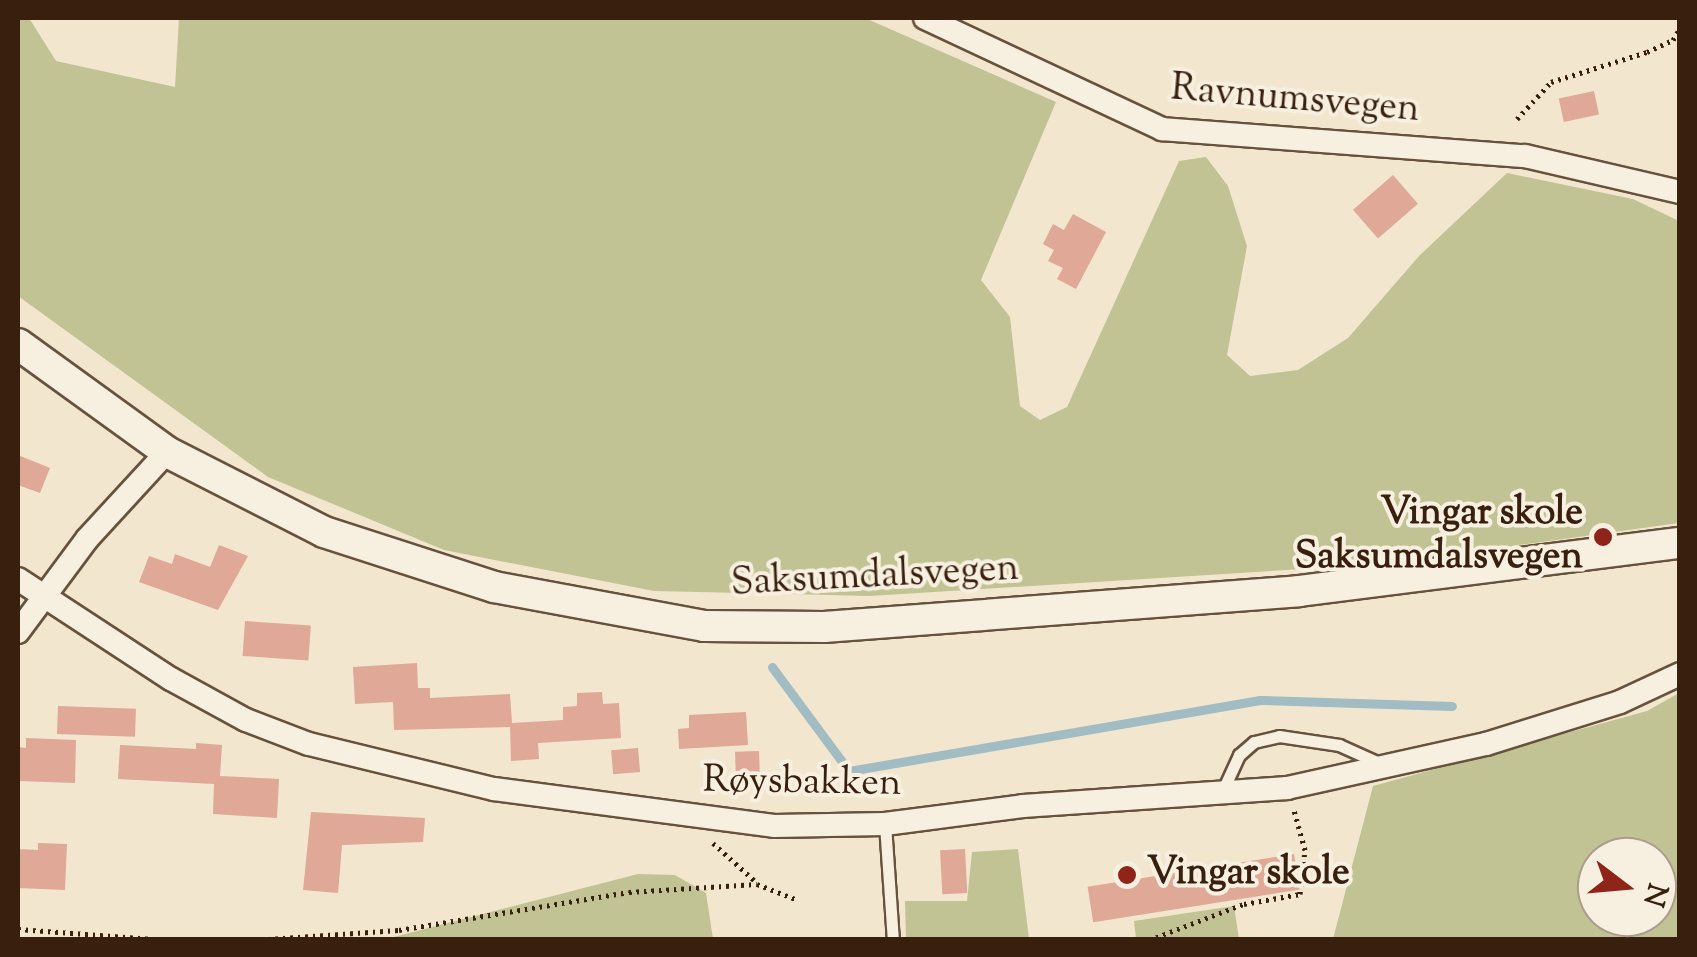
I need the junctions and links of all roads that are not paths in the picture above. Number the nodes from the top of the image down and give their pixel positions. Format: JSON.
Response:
{"nodes":[{"id":1,"x":925,"y":18,"type":"edge"},
{"id":2,"x":1680,"y":192,"type":"edge"},
{"id":3,"x":18,"y":344,"type":"edge"},
{"id":4,"x":167,"y":452,"type":"junction"},
{"id":5,"x":1680,"y":542,"type":"edge"},
{"id":6,"x":18,"y":579,"type":"edge"},
{"id":7,"x":50,"y":596,"type":"junction"},
{"id":8,"x":18,"y":632,"type":"edge"},
{"id":9,"x":1680,"y":674,"type":"edge"},
{"id":10,"x":1388,"y":766,"type":"junction"},
{"id":11,"x":1220,"y":797,"type":"junction"},
{"id":12,"x":885,"y":824,"type":"junction"},
{"id":13,"x":893,"y":940,"type":"edge"}],
"edges":[{"from":1,"to":2,"type":"street","name":"Ravnumsvegen"},
{"from":3,"to":4,"type":"main road","name":"Saksumdalsvegen"},
{"from":4,"to":5,"type":"main road","name":"Saksumdalsvegen"},
{"from":4,"to":7,"type":"street"},
{"from":6,"to":7,"type":"street","name":"Røysbakken"},
{"from":7,"to":8,"type":"street"},
{"from":7,"to":12,"type":"street","name":"Røysbakken"},
{"from":9,"to":10,"type":"street","name":"Røysbakken"},
{"from":10,"to":11,"type":"street","name":"Røysbakken"},
{"from":10,"to":11,"type":"lane"},
{"from":11,"to":12,"type":"street","name":"Røysbakken"},
{"from":12,"to":13,"type":"lane"}]}
